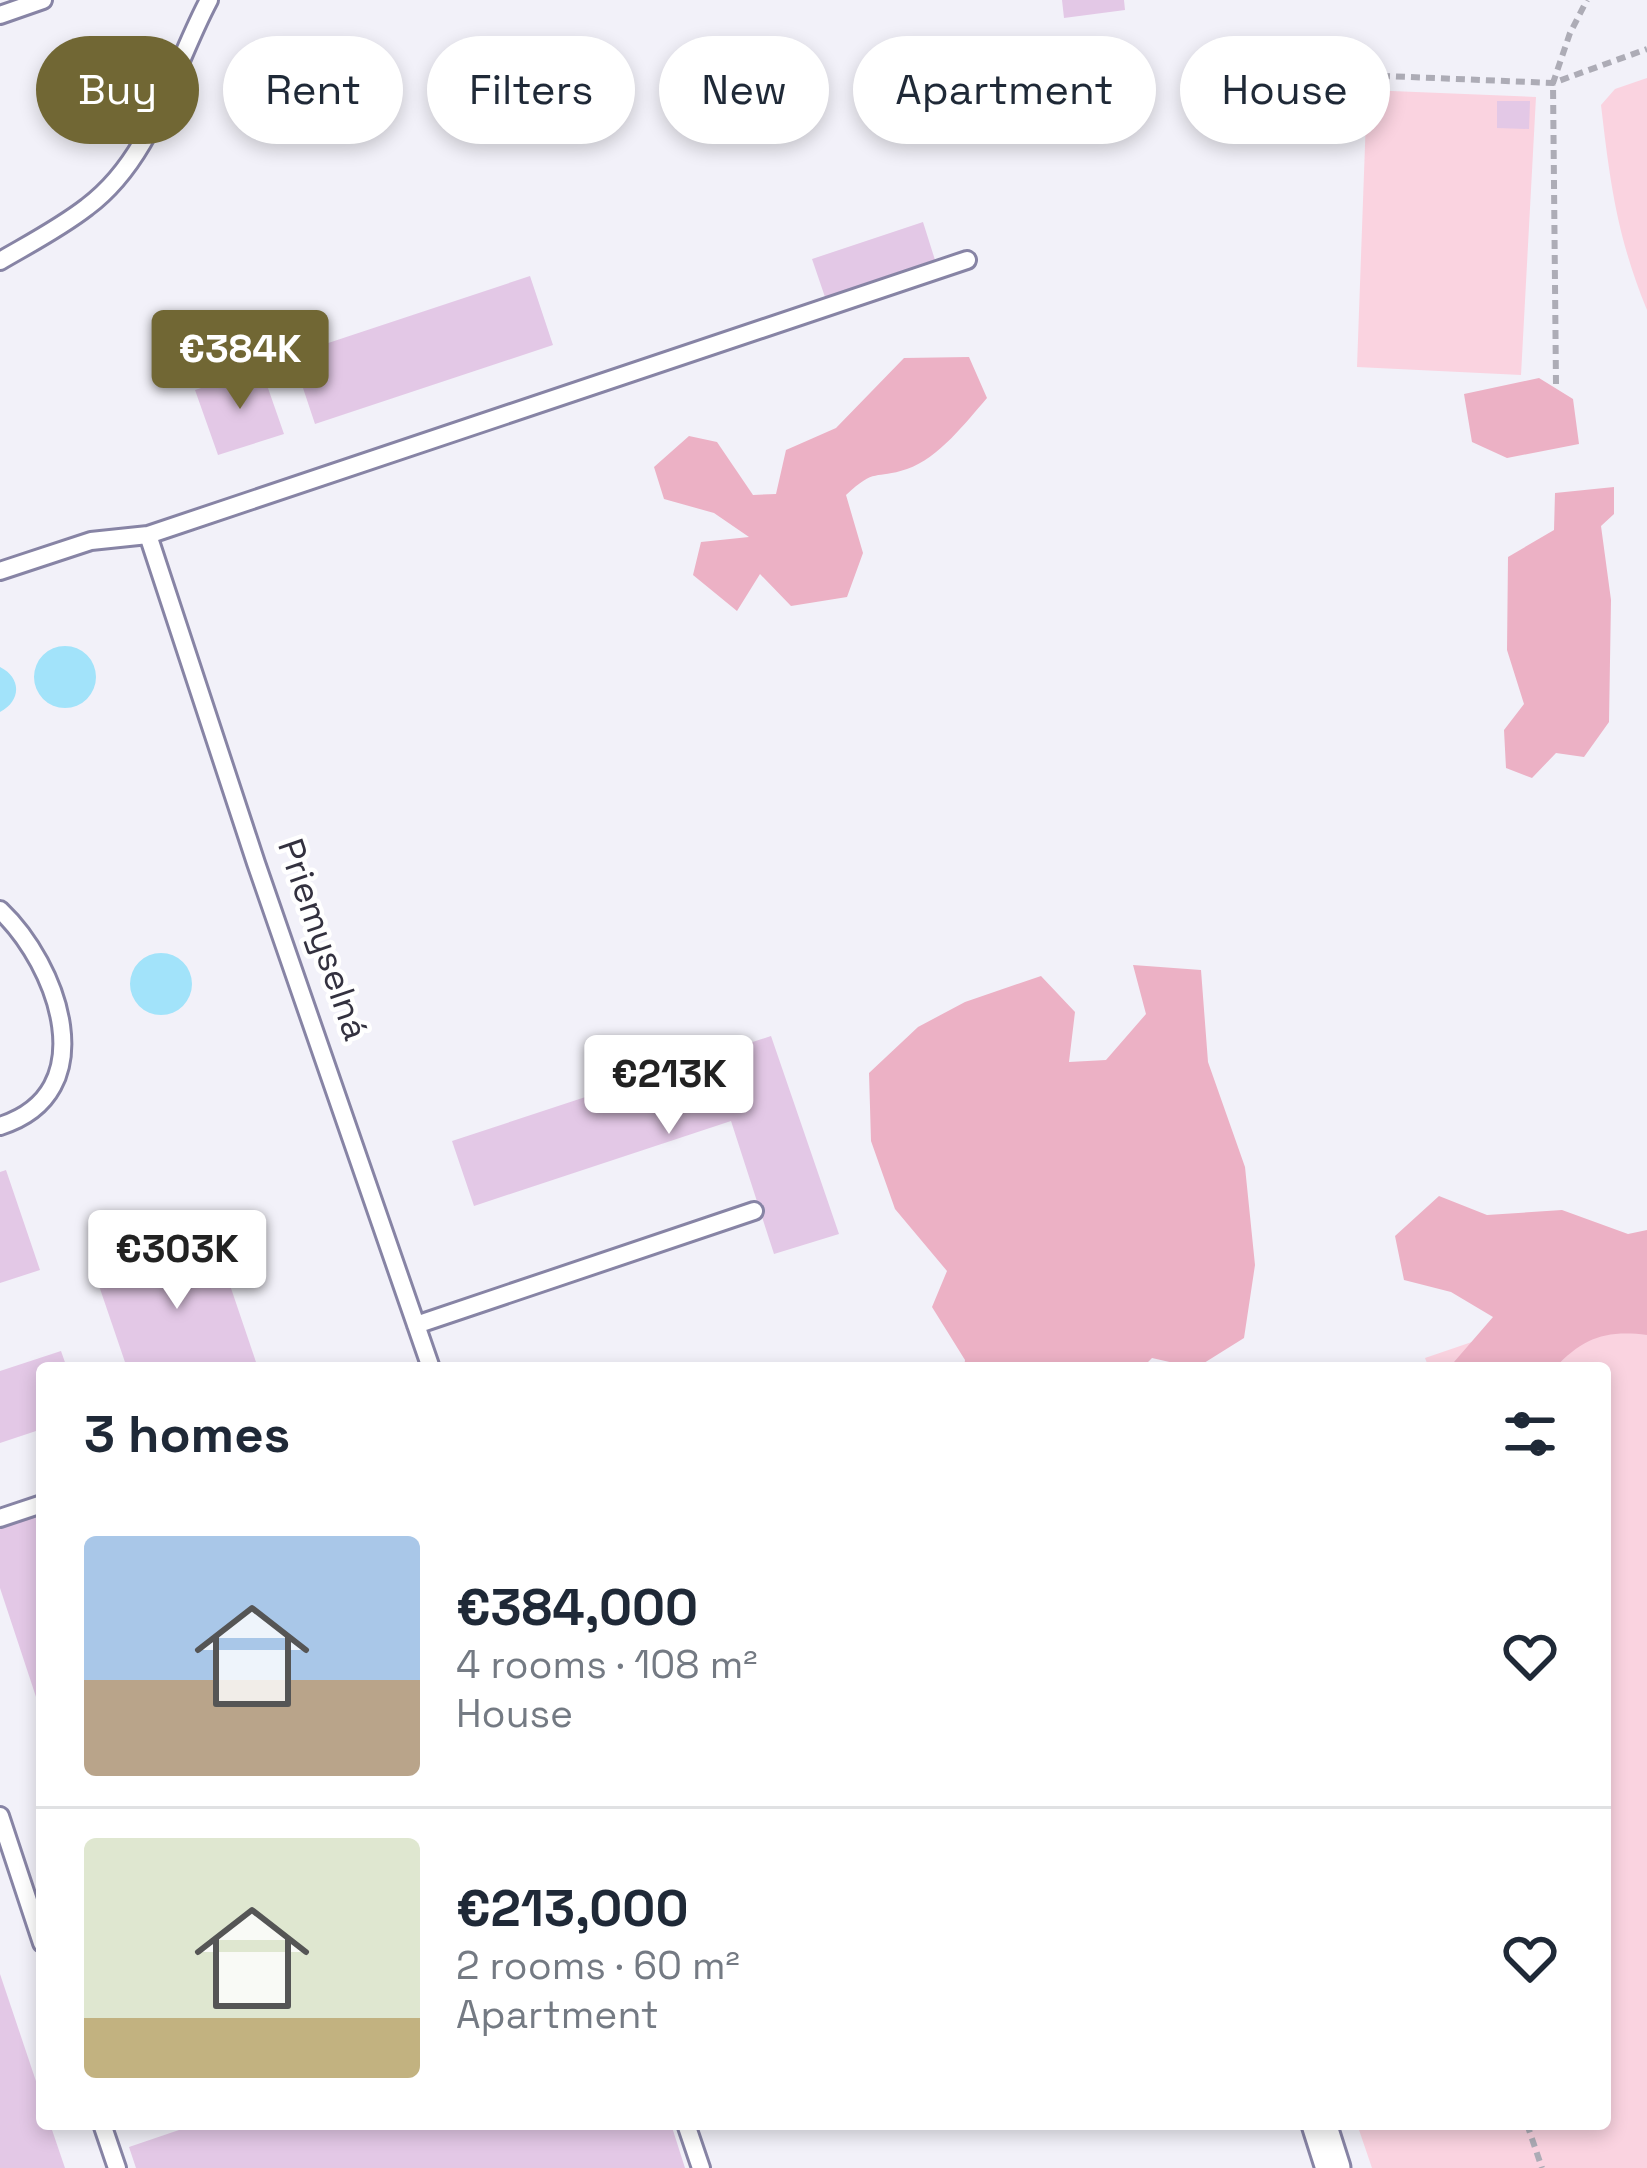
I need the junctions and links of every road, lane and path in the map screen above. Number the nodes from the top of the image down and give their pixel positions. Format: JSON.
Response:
{"nodes":[{"id":1,"x":43,"y":0,"type":"edge"},
{"id":2,"x":208,"y":0,"type":"edge"},
{"id":3,"x":1587,"y":0,"type":"edge"},
{"id":4,"x":0,"y":15,"type":"edge"},
{"id":5,"x":1647,"y":49,"type":"edge"},
{"id":6,"x":1390,"y":77,"type":"edge"},
{"id":7,"x":1553,"y":83,"type":"junction"},
{"id":8,"x":967,"y":260,"type":"dead end"},
{"id":9,"x":0,"y":261,"type":"edge"},
{"id":10,"x":1556,"y":384,"type":"dead end"},
{"id":11,"x":148,"y":535,"type":"junction"},
{"id":12,"x":0,"y":571,"type":"edge"},
{"id":13,"x":0,"y":910,"type":"edge"},
{"id":14,"x":0,"y":1126,"type":"edge"},
{"id":15,"x":754,"y":1211,"type":"dead end"},
{"id":16,"x":416,"y":1325,"type":"junction"},
{"id":17,"x":429,"y":1362,"type":"edge"},
{"id":18,"x":36,"y":1506,"type":"edge"},
{"id":19,"x":0,"y":1518,"type":"edge"},
{"id":20,"x":0,"y":1816,"type":"edge"},
{"id":21,"x":36,"y":1925,"type":"edge"},
{"id":22,"x":104,"y":2130,"type":"edge"},
{"id":23,"x":688,"y":2130,"type":"edge"},
{"id":24,"x":1320,"y":2130,"type":"edge"},
{"id":25,"x":1529,"y":2130,"type":"edge"},
{"id":26,"x":117,"y":2168,"type":"edge"},
{"id":27,"x":701,"y":2168,"type":"edge"},
{"id":28,"x":1333,"y":2168,"type":"edge"},
{"id":29,"x":1542,"y":2168,"type":"edge"}],
"edges":[{"from":1,"to":4,"type":"lane"},
{"from":2,"to":9,"type":"lane"},
{"from":3,"to":7,"type":"path"},
{"from":5,"to":7,"type":"path"},
{"from":6,"to":7,"type":"path"},
{"from":7,"to":10,"type":"path"},
{"from":8,"to":11,"type":"lane"},
{"from":11,"to":12,"type":"lane"},
{"from":11,"to":16,"type":"lane","name":"Priemyselná"},
{"from":13,"to":14,"type":"lane"},
{"from":15,"to":16,"type":"lane"},
{"from":16,"to":17,"type":"lane","name":"Priemyselná"},
{"from":18,"to":19,"type":"lane"},
{"from":20,"to":21,"type":"lane"},
{"from":22,"to":26,"type":"lane"},
{"from":23,"to":27,"type":"lane"},
{"from":24,"to":28,"type":"street"},
{"from":25,"to":29,"type":"path"}]}
